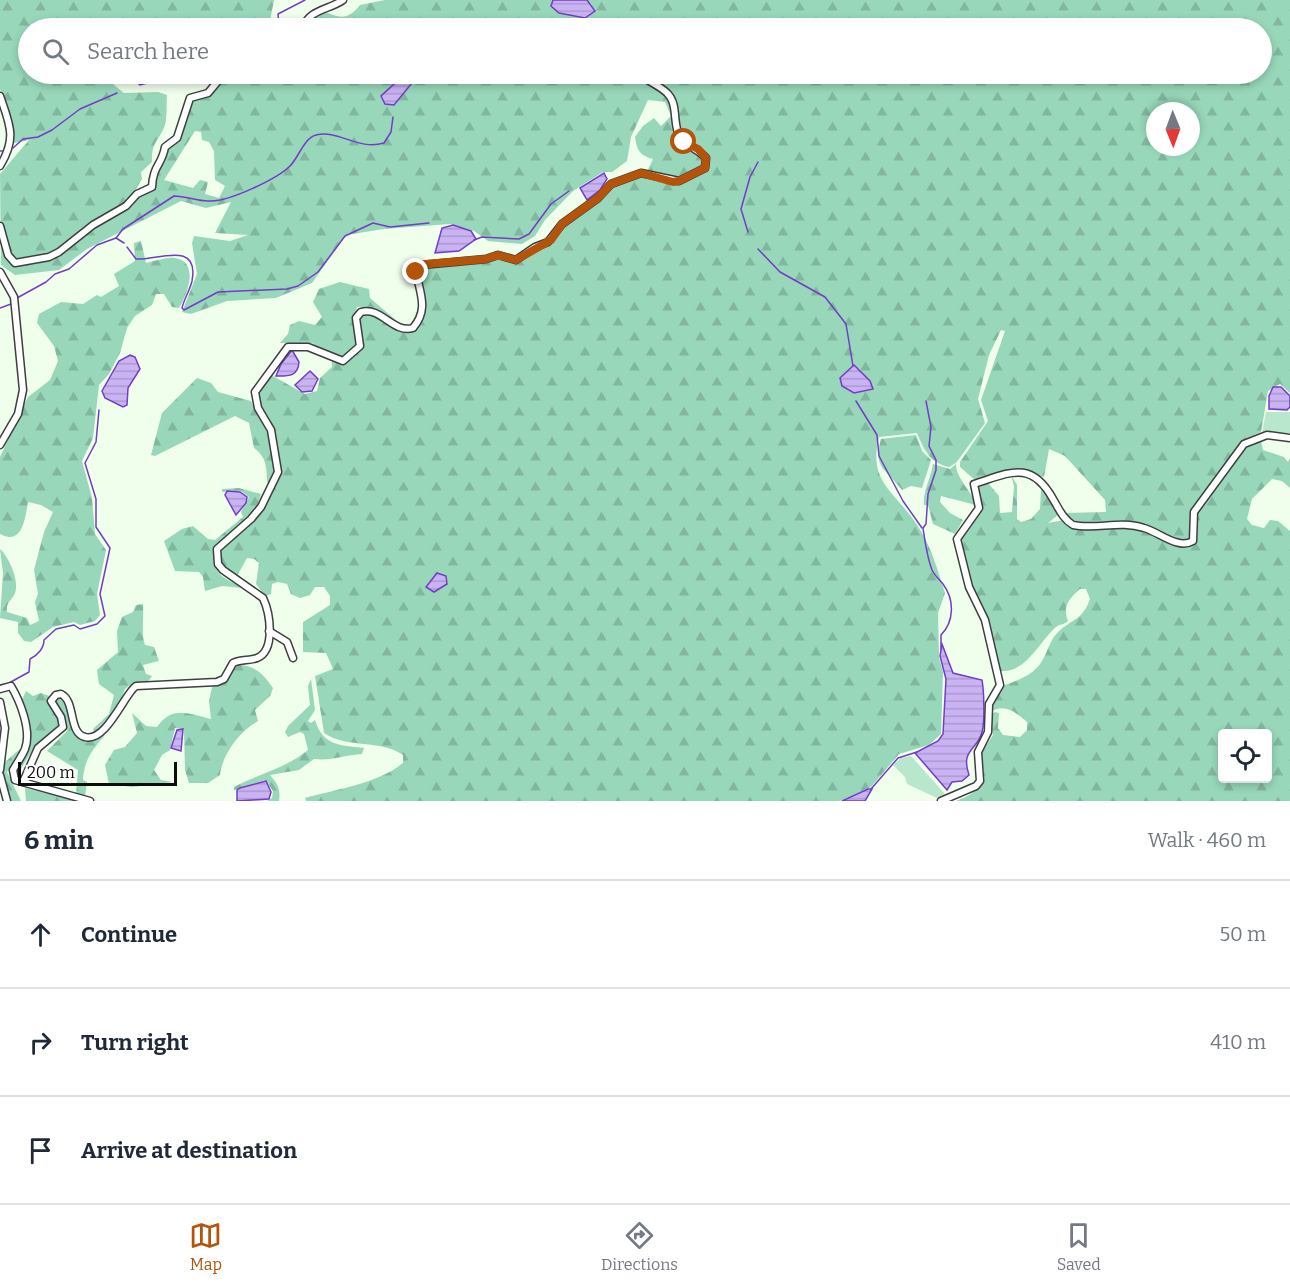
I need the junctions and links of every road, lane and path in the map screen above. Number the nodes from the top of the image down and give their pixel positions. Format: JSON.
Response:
{"nodes":[{"id":1,"x":344,"y":0,"type":"edge"},
{"id":2,"x":309,"y":18,"type":"edge"},
{"id":3,"x":216,"y":84,"type":"edge"},
{"id":4,"x":655,"y":84,"type":"edge"},
{"id":5,"x":0,"y":96,"type":"edge"},
{"id":6,"x":0,"y":166,"type":"edge"},
{"id":7,"x":0,"y":226,"type":"edge"},
{"id":8,"x":0,"y":272,"type":"edge"},
{"id":9,"x":1290,"y":438,"type":"edge"},
{"id":10,"x":0,"y":443,"type":"edge"},
{"id":11,"x":269,"y":631,"type":"junction"},
{"id":12,"x":293,"y":658,"type":"dead end"},
{"id":13,"x":0,"y":689,"type":"edge"},
{"id":14,"x":0,"y":702,"type":"edge"},
{"id":15,"x":0,"y":770,"type":"edge"},
{"id":16,"x":0,"y":775,"type":"edge"},
{"id":17,"x":23,"y":782,"type":"junction"},
{"id":18,"x":7,"y":801,"type":"edge"},
{"id":19,"x":90,"y":801,"type":"edge"},
{"id":20,"x":941,"y":801,"type":"edge"}],
"edges":[{"from":1,"to":2,"type":"street"},
{"from":3,"to":7,"type":"street"},
{"from":4,"to":11,"type":"street"},
{"from":5,"to":6,"type":"street"},
{"from":8,"to":10,"type":"street"},
{"from":9,"to":20,"type":"street"},
{"from":11,"to":12,"type":"street"},
{"from":11,"to":17,"type":"street"},
{"from":13,"to":17,"type":"street"},
{"from":14,"to":15,"type":"street"},
{"from":16,"to":18,"type":"street"},
{"from":17,"to":19,"type":"street"}]}
